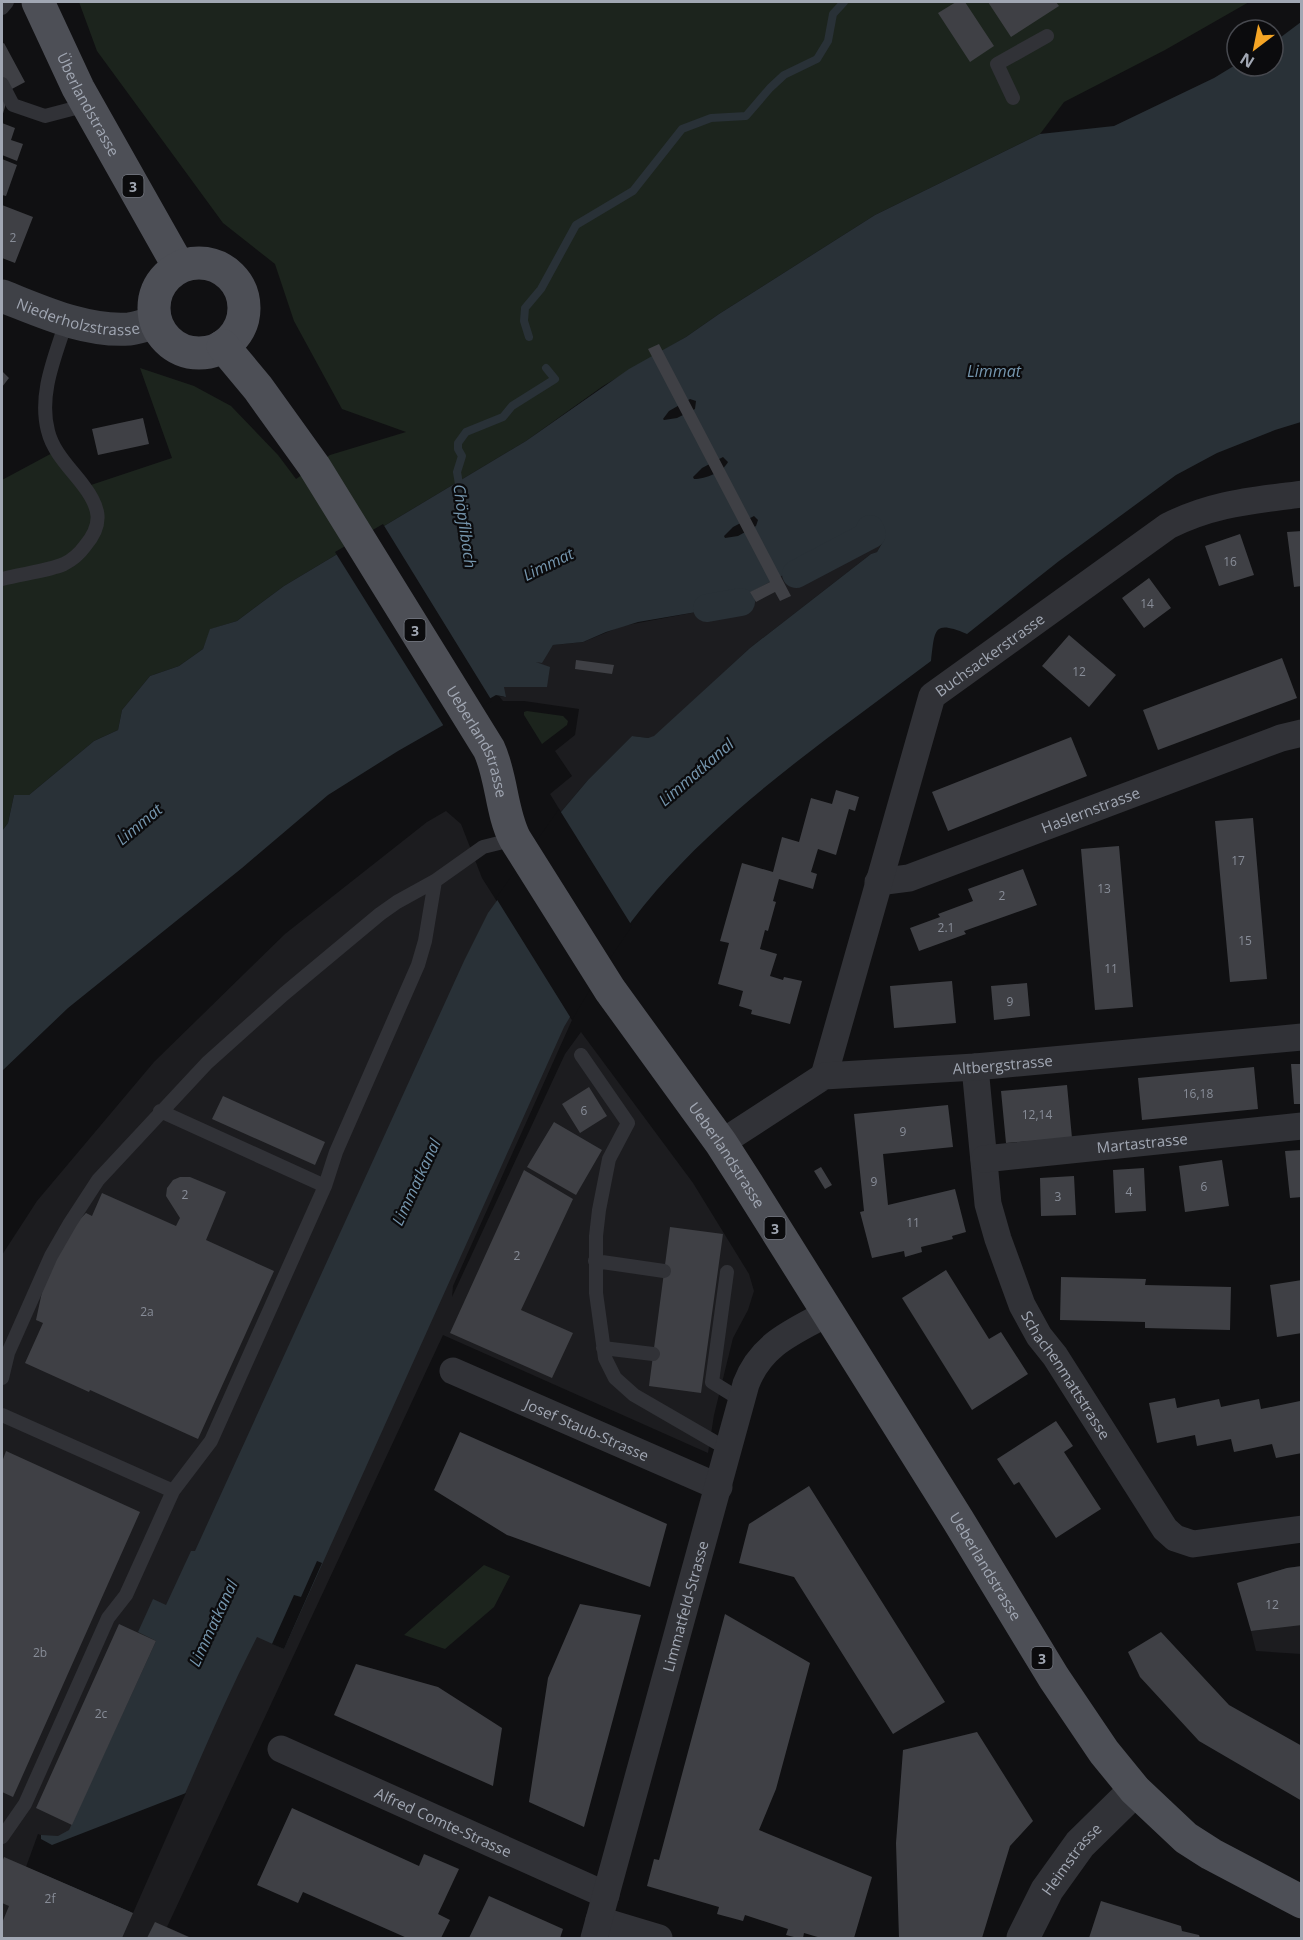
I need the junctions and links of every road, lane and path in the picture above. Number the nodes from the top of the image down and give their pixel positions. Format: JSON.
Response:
{"nodes":[{"id":1,"x":7,"y":2,"type":"edge"},
{"id":2,"x":38,"y":2,"type":"edge"},
{"id":3,"x":2,"y":8,"type":"edge"},
{"id":4,"x":1047,"y":36,"type":"dead end"},
{"id":5,"x":2,"y":84,"type":"edge"},
{"id":6,"x":1013,"y":98,"type":"dead end"},
{"id":7,"x":87,"y":105,"type":"junction"},
{"id":8,"x":179,"y":267,"type":"junction"},
{"id":9,"x":2,"y":296,"type":"edge"},
{"id":10,"x":67,"y":319,"type":"junction"},
{"id":11,"x":156,"y":323,"type":"junction"},
{"id":12,"x":223,"y":346,"type":"junction"},
{"id":13,"x":1302,"y":494,"type":"edge"},
{"id":14,"x":2,"y":579,"type":"edge"},
{"id":15,"x":1302,"y":733,"type":"edge"},
{"id":16,"x":515,"y":839,"type":"junction"},
{"id":17,"x":435,"y":881,"type":"junction"},
{"id":18,"x":878,"y":882,"type":"junction"},
{"id":19,"x":1302,"y":1037,"type":"edge"},
{"id":20,"x":581,"y":1055,"type":"dead end"},
{"id":21,"x":975,"y":1067,"type":"junction"},
{"id":22,"x":824,"y":1076,"type":"junction"},
{"id":23,"x":160,"y":1112,"type":"junction"},
{"id":24,"x":1302,"y":1126,"type":"edge"},
{"id":25,"x":721,"y":1143,"type":"junction"},
{"id":26,"x":984,"y":1159,"type":"junction"},
{"id":27,"x":325,"y":1186,"type":"junction"},
{"id":28,"x":595,"y":1261,"type":"junction"},
{"id":29,"x":664,"y":1271,"type":"dead end"},
{"id":30,"x":727,"y":1272,"type":"dead end"},
{"id":31,"x":828,"y":1313,"type":"junction"},
{"id":32,"x":603,"y":1348,"type":"junction"},
{"id":33,"x":653,"y":1354,"type":"dead end"},
{"id":34,"x":453,"y":1371,"type":"dead end"},
{"id":35,"x":2,"y":1378,"type":"edge"},
{"id":36,"x":741,"y":1400,"type":"junction"},
{"id":37,"x":2,"y":1415,"type":"edge"},
{"id":38,"x":729,"y":1450,"type":"junction"},
{"id":39,"x":719,"y":1487,"type":"junction"},
{"id":40,"x":173,"y":1491,"type":"junction"},
{"id":41,"x":1302,"y":1529,"type":"edge"},
{"id":42,"x":281,"y":1749,"type":"dead end"},
{"id":43,"x":1134,"y":1790,"type":"junction"},
{"id":44,"x":2,"y":1837,"type":"edge"},
{"id":45,"x":1302,"y":1902,"type":"edge"},
{"id":46,"x":600,"y":1918,"type":"edge"},
{"id":47,"x":659,"y":1938,"type":"edge"},
{"id":48,"x":1023,"y":1938,"type":"edge"}],
"edges":[{"from":1,"to":3,"type":"lane"},
{"from":2,"to":7,"type":"main road","name":"Überlandstrasse","number":"3"},
{"from":4,"to":6,"type":"lane"},
{"from":5,"to":7,"type":"lane"},
{"from":7,"to":8,"type":"main road","name":"Überlandstrasse","number":"3"},
{"from":8,"to":11,"type":"main road"},
{"from":8,"to":12,"type":"main road"},
{"from":9,"to":10,"type":"main road","name":"Niederholzstrasse"},
{"from":10,"to":11,"type":"main road","name":"Niederholzstrasse"},
{"from":10,"to":14,"type":"lane"},
{"from":11,"to":12,"type":"main road"},
{"from":12,"to":16,"type":"main road","name":"Ueberlandstrasse","number":"3"},
{"from":13,"to":18,"type":"street","name":"Buchsackerstrasse"},
{"from":15,"to":18,"type":"street","name":"Haslernstrasse"},
{"from":16,"to":17,"type":"lane"},
{"from":16,"to":25,"type":"main road","name":"Ueberlandstrasse","number":"3"},
{"from":17,"to":23,"type":"lane"},
{"from":17,"to":27,"type":"lane"},
{"from":18,"to":22,"type":"street","name":"Buchsackerstrasse"},
{"from":19,"to":21,"type":"street","name":"Altbergstrasse"},
{"from":20,"to":28,"type":"lane"},
{"from":21,"to":22,"type":"street","name":"Altbergstrasse"},
{"from":21,"to":26,"type":"street","name":"Schachenmattstrasse"},
{"from":22,"to":25,"type":"street","name":"Altbergstrasse"},
{"from":23,"to":27,"type":"lane"},
{"from":23,"to":35,"type":"lane"},
{"from":24,"to":26,"type":"street","name":"Martastrasse"},
{"from":25,"to":31,"type":"main road","name":"Ueberlandstrasse","number":"3"},
{"from":26,"to":41,"type":"street","name":"Schachenmattstrasse"},
{"from":27,"to":40,"type":"lane"},
{"from":28,"to":29,"type":"lane"},
{"from":28,"to":32,"type":"lane"},
{"from":30,"to":36,"type":"lane"},
{"from":31,"to":36,"type":"street","name":"Limmatfeld-Strasse"},
{"from":31,"to":43,"type":"main road","name":"Ueberlandstrasse","number":"3"},
{"from":32,"to":33,"type":"lane"},
{"from":32,"to":38,"type":"lane"},
{"from":34,"to":39,"type":"street","name":"Josef Staub-Strasse"},
{"from":36,"to":38,"type":"street","name":"Limmatfeld-Strasse"},
{"from":37,"to":40,"type":"lane"},
{"from":38,"to":39,"type":"street","name":"Limmatfeld-Strasse"},
{"from":39,"to":46,"type":"street","name":"Limmatfeld-Strasse"},
{"from":40,"to":44,"type":"lane"},
{"from":42,"to":46,"type":"street","name":"Alfred Comte-Strasse"},
{"from":43,"to":45,"type":"main road","name":"Ueberlandstrasse","number":"3"},
{"from":43,"to":48,"type":"street","name":"Heimstrasse"},
{"from":46,"to":47,"type":"street","name":"Alfred Comte-Strasse"}]}
